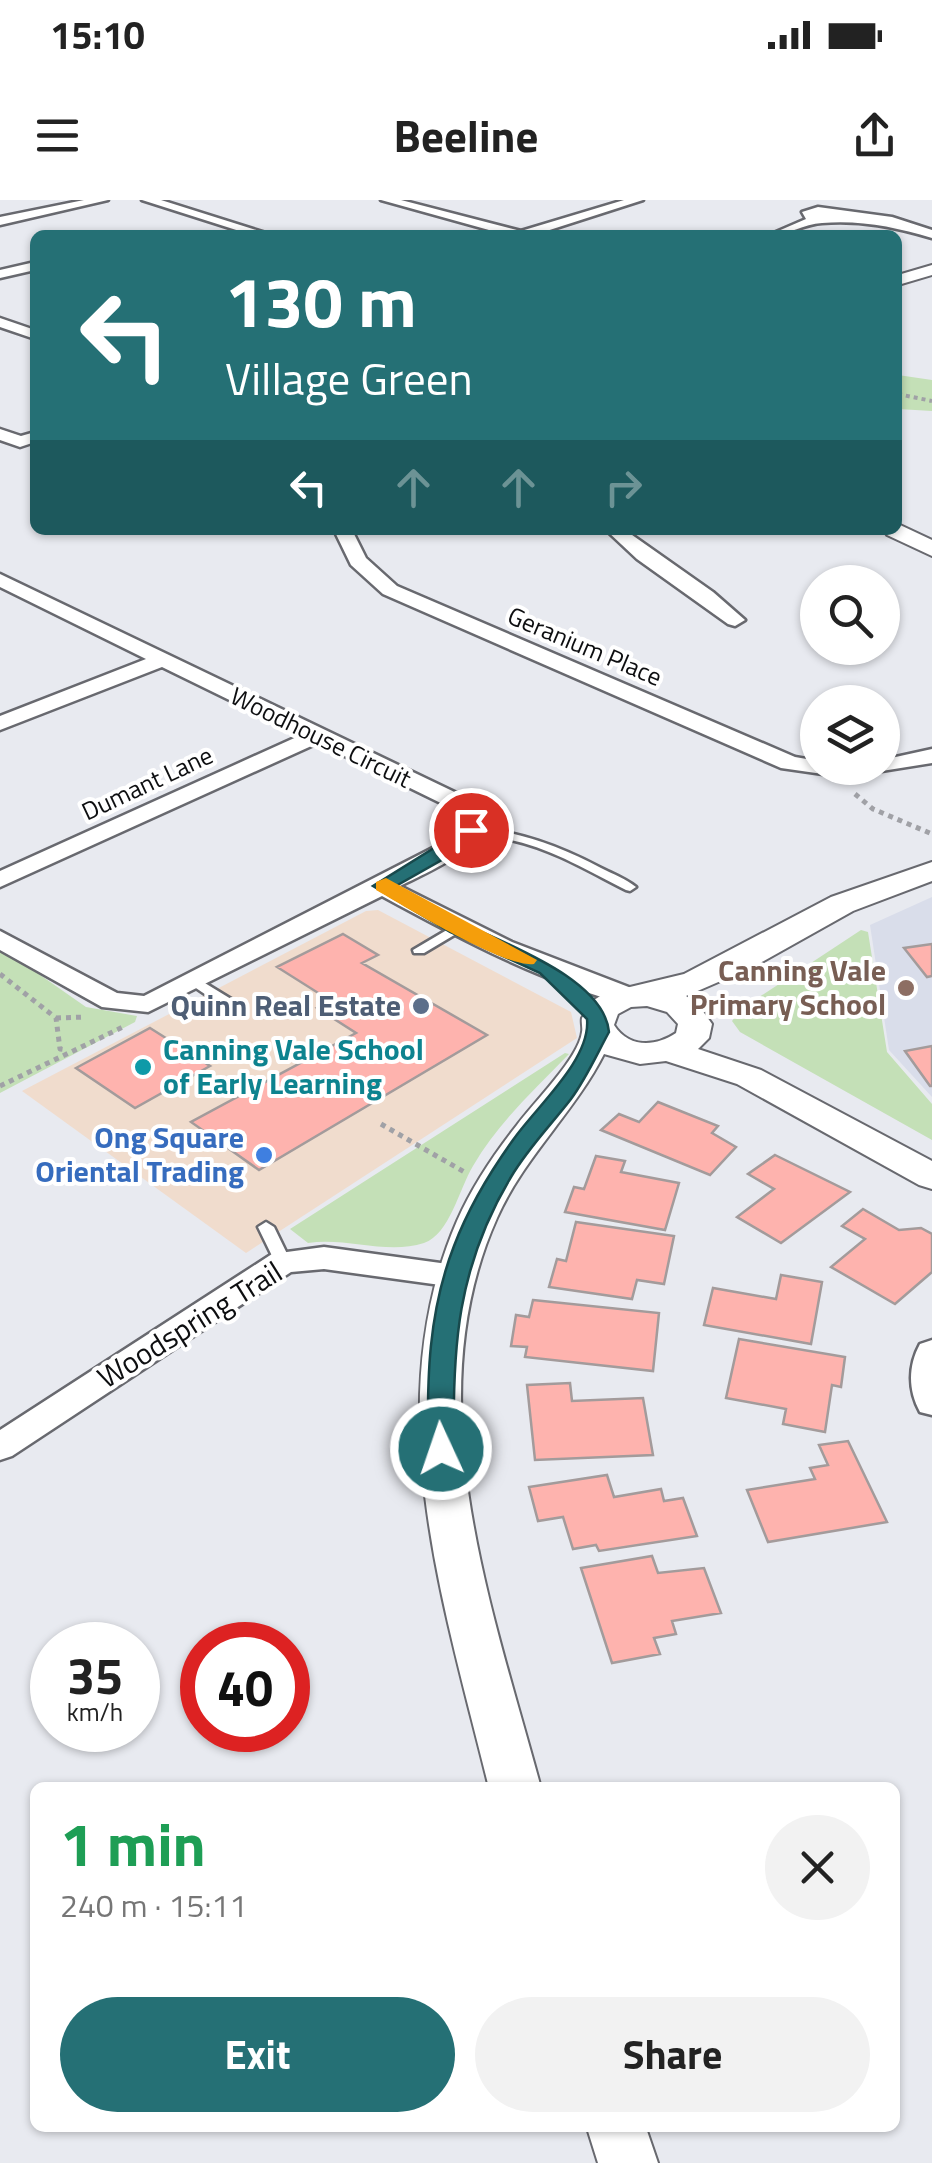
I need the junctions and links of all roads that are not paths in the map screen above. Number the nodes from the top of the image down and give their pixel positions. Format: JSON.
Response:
{"nodes":[{"id":1,"x":102,"y":200,"type":"edge"},
{"id":2,"x":148,"y":200,"type":"edge"},
{"id":3,"x":386,"y":200,"type":"edge"},
{"id":4,"x":637,"y":200,"type":"edge"},
{"id":5,"x":905,"y":211,"type":"dead end"},
{"id":6,"x":875,"y":218,"type":"junction"},
{"id":7,"x":0,"y":221,"type":"edge"},
{"id":8,"x":249,"y":230,"type":"edge"},
{"id":9,"x":502,"y":230,"type":"edge"},
{"id":10,"x":538,"y":230,"type":"edge"},
{"id":11,"x":788,"y":230,"type":"edge"},
{"id":12,"x":932,"y":234,"type":"edge"},
{"id":13,"x":30,"y":267,"type":"edge"},
{"id":14,"x":932,"y":270,"type":"edge"},
{"id":15,"x":0,"y":274,"type":"edge"},
{"id":16,"x":902,"y":279,"type":"edge"},
{"id":17,"x":0,"y":322,"type":"edge"},
{"id":18,"x":30,"y":333,"type":"edge"},
{"id":19,"x":0,"y":434,"type":"edge"},
{"id":20,"x":28,"y":439,"type":"edge"},
{"id":21,"x":902,"y":534,"type":"edge"},
{"id":22,"x":344,"y":535,"type":"edge"},
{"id":23,"x":619,"y":535,"type":"edge"},
{"id":24,"x":932,"y":549,"type":"edge"},
{"id":25,"x":0,"y":580,"type":"edge"},
{"id":26,"x":735,"y":620,"type":"dead end"},
{"id":27,"x":162,"y":659,"type":"junction"},
{"id":28,"x":0,"y":724,"type":"edge"},
{"id":29,"x":316,"y":736,"type":"junction"},
{"id":30,"x":932,"y":756,"type":"edge"},
{"id":31,"x":471,"y":830,"type":"junction"},
{"id":32,"x":932,"y":871,"type":"edge"},
{"id":33,"x":0,"y":880,"type":"edge"},
{"id":34,"x":382,"y":886,"type":"junction"},
{"id":35,"x":630,"y":887,"type":"dead end"},
{"id":36,"x":457,"y":928,"type":"junction"},
{"id":37,"x":0,"y":939,"type":"edge"},
{"id":38,"x":418,"y":950,"type":"dead end"},
{"id":39,"x":740,"y":964,"type":"junction"},
{"id":40,"x":547,"y":969,"type":"junction"},
{"id":41,"x":195,"y":981,"type":"junction"},
{"id":42,"x":638,"y":996,"type":"junction"},
{"id":43,"x":226,"y":1002,"type":"dead end"},
{"id":44,"x":598,"y":1025,"type":"junction"},
{"id":45,"x":674,"y":1038,"type":"junction"},
{"id":46,"x":564,"y":1093,"type":"junction"},
{"id":47,"x":932,"y":1177,"type":"edge"},
{"id":48,"x":266,"y":1227,"type":"dead end"},
{"id":49,"x":283,"y":1262,"type":"junction"},
{"id":50,"x":456,"y":1276,"type":"junction"},
{"id":51,"x":932,"y":1352,"type":"edge"},
{"id":52,"x":932,"y":1403,"type":"edge"},
{"id":53,"x":0,"y":1448,"type":"edge"},
{"id":54,"x":514,"y":1782,"type":"edge"},
{"id":55,"x":618,"y":2132,"type":"edge"},
{"id":56,"x":628,"y":2163,"type":"edge"}],
"edges":[{"from":1,"to":7,"type":"street"},
{"from":2,"to":8,"type":"street"},
{"from":3,"to":9,"type":"street"},
{"from":4,"to":10,"type":"street"},
{"from":5,"to":6,"type":"street"},
{"from":6,"to":11,"type":"street"},
{"from":6,"to":12,"type":"street"},
{"from":13,"to":15,"type":"street"},
{"from":14,"to":16,"type":"street"},
{"from":17,"to":18,"type":"street"},
{"from":19,"to":20,"type":"street"},
{"from":21,"to":24,"type":"street"},
{"from":22,"to":30,"type":"street","name":"Geranium Place"},
{"from":23,"to":26,"type":"street"},
{"from":25,"to":27,"type":"street","name":"Woodhouse Circuit"},
{"from":27,"to":28,"type":"street"},
{"from":27,"to":29,"type":"street","name":"Woodhouse Circuit"},
{"from":29,"to":31,"type":"street","name":"Woodhouse Circuit"},
{"from":29,"to":33,"type":"street","name":"Dumant Lane"},
{"from":31,"to":34,"type":"street"},
{"from":31,"to":35,"type":"lane"},
{"from":32,"to":39,"type":"street"},
{"from":34,"to":36,"type":"street"},
{"from":34,"to":41,"type":"street"},
{"from":36,"to":38,"type":"lane"},
{"from":36,"to":40,"type":"street"},
{"from":37,"to":41,"type":"street"},
{"from":39,"to":42,"type":"street"},
{"from":39,"to":45,"type":"street"},
{"from":40,"to":42,"type":"street"},
{"from":40,"to":44,"type":"street"},
{"from":41,"to":43,"type":"lane"},
{"from":42,"to":44,"type":"street"},
{"from":42,"to":45,"type":"street"},
{"from":44,"to":45,"type":"street"},
{"from":44,"to":46,"type":"street"},
{"from":45,"to":46,"type":"street"},
{"from":45,"to":47,"type":"street"},
{"from":46,"to":50,"type":"street"},
{"from":48,"to":49,"type":"lane"},
{"from":49,"to":50,"type":"street","name":"Woodspring Trail"},
{"from":49,"to":53,"type":"street","name":"Woodspring Trail"},
{"from":50,"to":54,"type":"street"},
{"from":51,"to":52,"type":"street"},
{"from":55,"to":56,"type":"street"}]}
